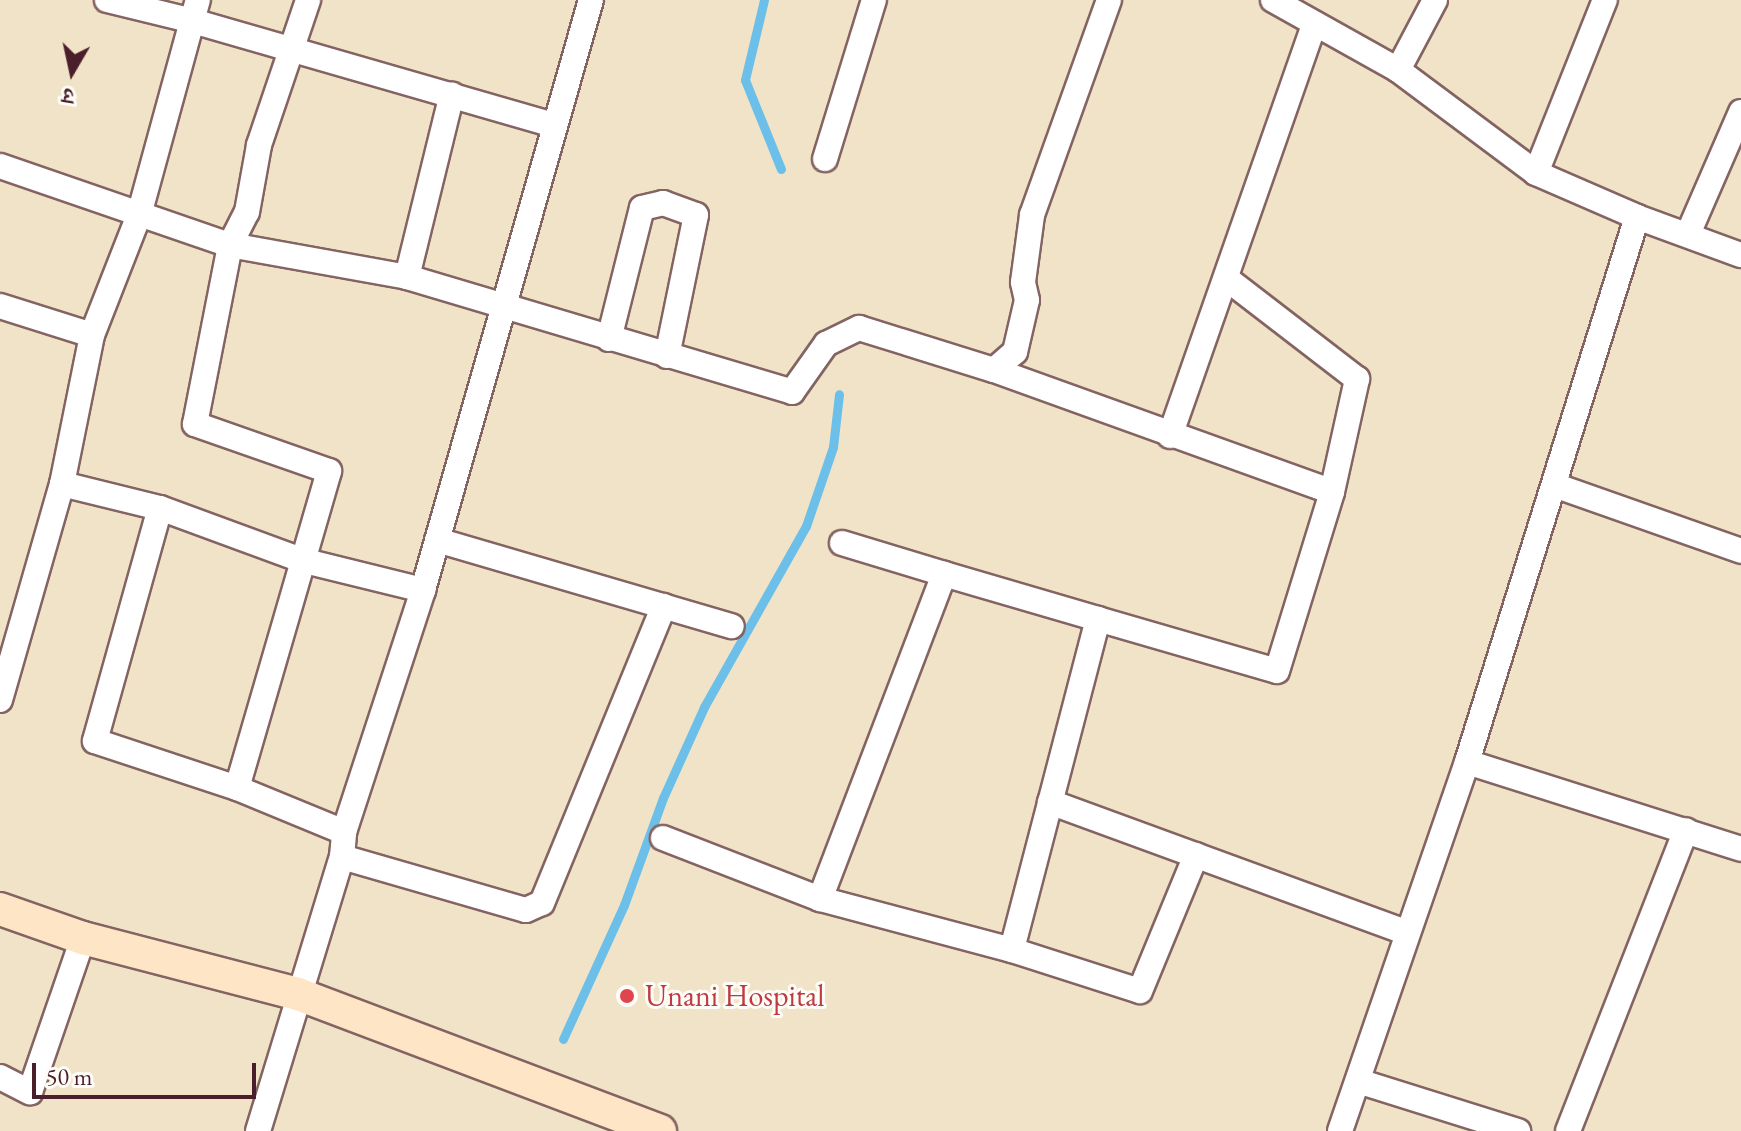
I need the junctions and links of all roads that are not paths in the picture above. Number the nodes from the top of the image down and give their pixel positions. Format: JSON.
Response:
{"nodes":[{"id":1,"x":107,"y":0,"type":"edge"},
{"id":2,"x":308,"y":0,"type":"edge"},
{"id":3,"x":591,"y":0,"type":"edge"},
{"id":4,"x":874,"y":0,"type":"edge"},
{"id":5,"x":1109,"y":0,"type":"edge"},
{"id":6,"x":1273,"y":0,"type":"edge"},
{"id":7,"x":1435,"y":0,"type":"edge"},
{"id":8,"x":1605,"y":0,"type":"edge"},
{"id":9,"x":196,"y":10,"type":"edge"},
{"id":10,"x":1314,"y":25,"type":"junction"},
{"id":11,"x":289,"y":49,"type":"junction"},
{"id":12,"x":1398,"y":70,"type":"junction"},
{"id":13,"x":452,"y":94,"type":"junction"},
{"id":14,"x":1741,"y":112,"type":"edge"},
{"id":15,"x":553,"y":125,"type":"junction"},
{"id":16,"x":825,"y":159,"type":"dead end"},
{"id":17,"x":0,"y":166,"type":"edge"},
{"id":18,"x":1536,"y":173,"type":"junction"},
{"id":19,"x":139,"y":215,"type":"junction"},
{"id":20,"x":1637,"y":217,"type":"junction"},
{"id":21,"x":1688,"y":234,"type":"junction"},
{"id":22,"x":230,"y":245,"type":"junction"},
{"id":23,"x":1741,"y":255,"type":"edge"},
{"id":24,"x":407,"y":277,"type":"junction"},
{"id":25,"x":1226,"y":278,"type":"junction"},
{"id":26,"x":0,"y":306,"type":"edge"},
{"id":27,"x":502,"y":307,"type":"junction"},
{"id":28,"x":92,"y":335,"type":"junction"},
{"id":29,"x":609,"y":339,"type":"junction"},
{"id":30,"x":667,"y":356,"type":"junction"},
{"id":31,"x":994,"y":370,"type":"junction"},
{"id":32,"x":1170,"y":436,"type":"junction"},
{"id":33,"x":62,"y":484,"type":"junction"},
{"id":34,"x":1554,"y":485,"type":"junction"},
{"id":35,"x":1332,"y":492,"type":"junction"},
{"id":36,"x":160,"y":508,"type":"junction"},
{"id":37,"x":437,"y":540,"type":"junction"},
{"id":38,"x":842,"y":543,"type":"dead end"},
{"id":39,"x":1741,"y":551,"type":"edge"},
{"id":40,"x":301,"y":560,"type":"junction"},
{"id":41,"x":944,"y":574,"type":"junction"},
{"id":42,"x":423,"y":590,"type":"junction"},
{"id":43,"x":664,"y":606,"type":"junction"},
{"id":44,"x":1098,"y":619,"type":"junction"},
{"id":45,"x":732,"y":626,"type":"dead end"},
{"id":46,"x":0,"y":700,"type":"edge"},
{"id":47,"x":1467,"y":762,"type":"junction"},
{"id":48,"x":237,"y":788,"type":"junction"},
{"id":49,"x":1050,"y":802,"type":"junction"},
{"id":50,"x":1686,"y":830,"type":"junction"},
{"id":51,"x":344,"y":832,"type":"junction"},
{"id":52,"x":663,"y":838,"type":"dead end"},
{"id":53,"x":1741,"y":849,"type":"edge"},
{"id":54,"x":1196,"y":855,"type":"junction"},
{"id":55,"x":342,"y":857,"type":"junction"},
{"id":56,"x":820,"y":899,"type":"junction"},
{"id":57,"x":0,"y":909,"type":"edge"},
{"id":58,"x":1406,"y":932,"type":"junction"},
{"id":59,"x":83,"y":938,"type":"junction"},
{"id":60,"x":1012,"y":950,"type":"junction"},
{"id":61,"x":298,"y":994,"type":"junction"},
{"id":62,"x":0,"y":1077,"type":"edge"},
{"id":63,"x":1358,"y":1081,"type":"junction"},
{"id":64,"x":258,"y":1131,"type":"edge"},
{"id":65,"x":660,"y":1131,"type":"edge"},
{"id":66,"x":1340,"y":1131,"type":"edge"},
{"id":67,"x":1518,"y":1131,"type":"edge"},
{"id":68,"x":1568,"y":1131,"type":"edge"}],
"edges":[{"from":1,"to":9,"type":"street"},
{"from":2,"to":11,"type":"street"},
{"from":3,"to":15,"type":"street"},
{"from":4,"to":16,"type":"street"},
{"from":5,"to":31,"type":"street"},
{"from":6,"to":10,"type":"street"},
{"from":7,"to":12,"type":"street"},
{"from":8,"to":18,"type":"street"},
{"from":9,"to":11,"type":"street"},
{"from":9,"to":19,"type":"street"},
{"from":10,"to":12,"type":"street"},
{"from":10,"to":25,"type":"street"},
{"from":11,"to":13,"type":"street"},
{"from":11,"to":22,"type":"street"},
{"from":12,"to":18,"type":"street"},
{"from":13,"to":15,"type":"street"},
{"from":13,"to":24,"type":"street"},
{"from":14,"to":21,"type":"street"},
{"from":15,"to":27,"type":"street"},
{"from":17,"to":19,"type":"street"},
{"from":18,"to":20,"type":"street"},
{"from":19,"to":22,"type":"street"},
{"from":19,"to":28,"type":"street"},
{"from":20,"to":21,"type":"street"},
{"from":20,"to":34,"type":"street"},
{"from":21,"to":23,"type":"street"},
{"from":22,"to":24,"type":"street"},
{"from":22,"to":40,"type":"street"},
{"from":24,"to":27,"type":"street"},
{"from":25,"to":32,"type":"street"},
{"from":25,"to":35,"type":"street"},
{"from":26,"to":28,"type":"street"},
{"from":27,"to":29,"type":"street"},
{"from":27,"to":37,"type":"street"},
{"from":28,"to":33,"type":"street"},
{"from":29,"to":30,"type":"street"},
{"from":29,"to":30,"type":"street"},
{"from":30,"to":31,"type":"street"},
{"from":31,"to":32,"type":"street"},
{"from":32,"to":35,"type":"street"},
{"from":33,"to":36,"type":"street"},
{"from":33,"to":46,"type":"street"},
{"from":34,"to":39,"type":"street"},
{"from":34,"to":47,"type":"street"},
{"from":35,"to":44,"type":"street"},
{"from":36,"to":40,"type":"street"},
{"from":36,"to":48,"type":"street"},
{"from":37,"to":42,"type":"street"},
{"from":37,"to":43,"type":"street"},
{"from":38,"to":41,"type":"street"},
{"from":40,"to":42,"type":"street"},
{"from":40,"to":48,"type":"street"},
{"from":41,"to":44,"type":"street"},
{"from":41,"to":56,"type":"street"},
{"from":42,"to":51,"type":"street"},
{"from":43,"to":45,"type":"street"},
{"from":43,"to":55,"type":"street"},
{"from":44,"to":49,"type":"street"},
{"from":47,"to":50,"type":"street"},
{"from":47,"to":58,"type":"street"},
{"from":48,"to":51,"type":"street"},
{"from":49,"to":54,"type":"street"},
{"from":49,"to":60,"type":"street"},
{"from":50,"to":53,"type":"street"},
{"from":50,"to":68,"type":"street"},
{"from":51,"to":55,"type":"street"},
{"from":52,"to":56,"type":"street"},
{"from":54,"to":58,"type":"street"},
{"from":54,"to":60,"type":"street"},
{"from":55,"to":61,"type":"street"},
{"from":56,"to":60,"type":"street"},
{"from":57,"to":59,"type":"main road"},
{"from":58,"to":63,"type":"street"},
{"from":59,"to":61,"type":"main road"},
{"from":59,"to":62,"type":"street"},
{"from":61,"to":64,"type":"street"},
{"from":61,"to":65,"type":"main road"},
{"from":63,"to":66,"type":"street"},
{"from":63,"to":67,"type":"street"}]}
